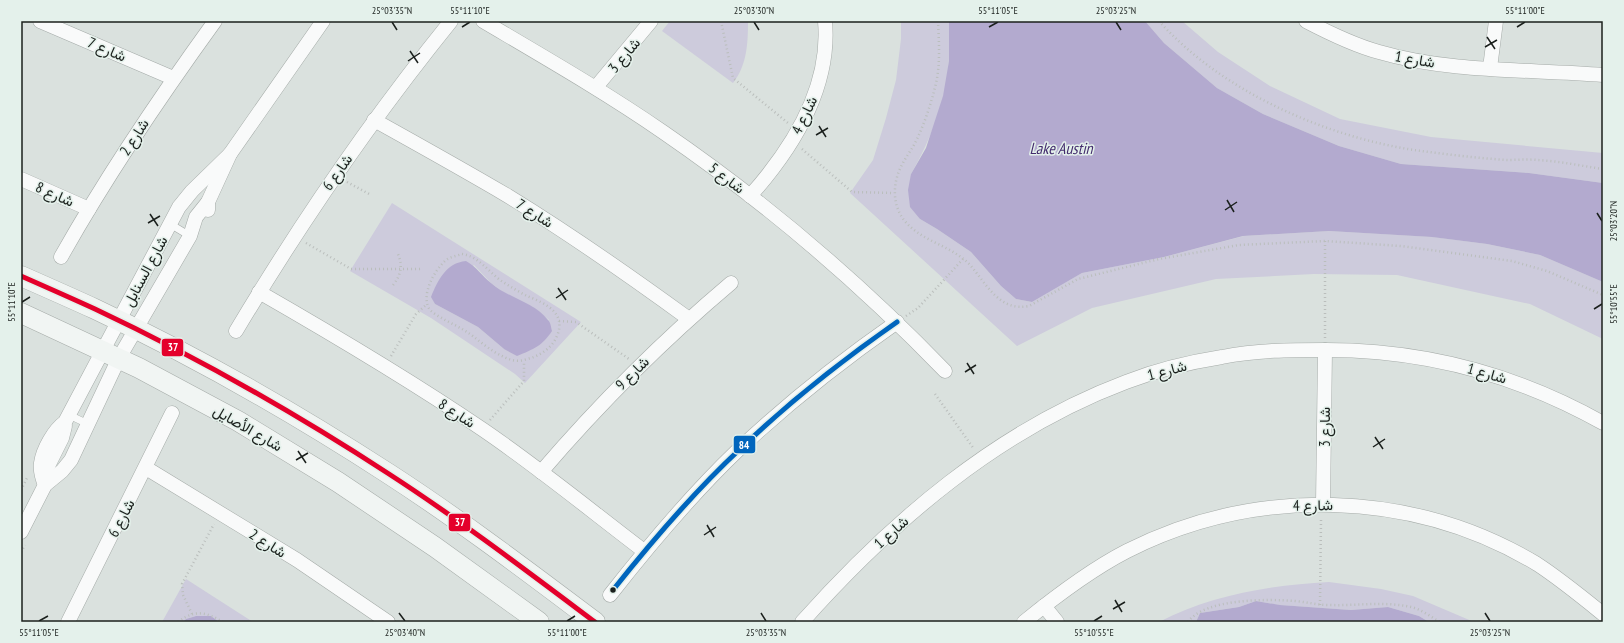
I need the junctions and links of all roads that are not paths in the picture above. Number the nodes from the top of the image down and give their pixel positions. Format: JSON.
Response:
{"nodes":[{"id":1,"x":40,"y":21,"type":"edge"},
{"id":2,"x":215,"y":21,"type":"edge"},
{"id":3,"x":323,"y":21,"type":"edge"},
{"id":4,"x":451,"y":21,"type":"edge"},
{"id":5,"x":483,"y":21,"type":"edge"},
{"id":6,"x":651,"y":21,"type":"edge"},
{"id":7,"x":825,"y":21,"type":"edge"},
{"id":8,"x":1306,"y":21,"type":"edge"},
{"id":9,"x":1496,"y":21,"type":"edge"},
{"id":10,"x":1490,"y":68,"type":"junction"},
{"id":11,"x":1603,"y":74,"type":"edge"},
{"id":12,"x":173,"y":78,"type":"junction"},
{"id":13,"x":596,"y":88,"type":"junction"},
{"id":14,"x":374,"y":120,"type":"junction"},
{"id":15,"x":230,"y":154,"type":"junction"},
{"id":16,"x":21,"y":179,"type":"edge"},
{"id":17,"x":192,"y":191,"type":"junction"},
{"id":18,"x":750,"y":196,"type":"junction"},
{"id":19,"x":208,"y":202,"type":"junction"},
{"id":20,"x":89,"y":209,"type":"junction"},
{"id":21,"x":170,"y":224,"type":"junction"},
{"id":22,"x":190,"y":236,"type":"junction"},
{"id":23,"x":61,"y":257,"type":"dead end"},
{"id":24,"x":21,"y":276,"type":"edge"},
{"id":25,"x":731,"y":283,"type":"dead end"},
{"id":26,"x":259,"y":292,"type":"junction"},
{"id":27,"x":21,"y":313,"type":"edge"},
{"id":28,"x":689,"y":318,"type":"junction"},
{"id":29,"x":897,"y":322,"type":"junction"},
{"id":30,"x":127,"y":325,"type":"junction"},
{"id":31,"x":236,"y":331,"type":"dead end"},
{"id":32,"x":1325,"y":350,"type":"junction"},
{"id":33,"x":110,"y":354,"type":"junction"},
{"id":34,"x":945,"y":370,"type":"dead end"},
{"id":35,"x":172,"y":413,"type":"dead end"},
{"id":36,"x":67,"y":418,"type":"junction"},
{"id":37,"x":1603,"y":423,"type":"edge"},
{"id":38,"x":88,"y":424,"type":"junction"},
{"id":39,"x":146,"y":468,"type":"junction"},
{"id":40,"x":541,"y":472,"type":"junction"},
{"id":41,"x":44,"y":481,"type":"junction"},
{"id":42,"x":1323,"y":504,"type":"junction"},
{"id":43,"x":21,"y":532,"type":"edge"},
{"id":44,"x":644,"y":551,"type":"junction"},
{"id":45,"x":610,"y":595,"type":"dead end"},
{"id":46,"x":1044,"y":606,"type":"junction"},
{"id":47,"x":1603,"y":614,"type":"edge"},
{"id":48,"x":68,"y":622,"type":"edge"},
{"id":49,"x":388,"y":622,"type":"edge"},
{"id":50,"x":539,"y":622,"type":"edge"},
{"id":51,"x":595,"y":622,"type":"edge"},
{"id":52,"x":802,"y":622,"type":"edge"},
{"id":53,"x":1024,"y":622,"type":"edge"},
{"id":54,"x":1057,"y":622,"type":"edge"}],
"edges":[{"from":1,"to":12,"type":"street","name":"شارع 7"},
{"from":2,"to":12,"type":"street","name":"شارع 2"},
{"from":3,"to":15,"type":"street","name":"شارع السنابل"},
{"from":4,"to":14,"type":"street","name":"شارع 6"},
{"from":5,"to":13,"type":"street","name":"شارع 5"},
{"from":6,"to":13,"type":"street","name":"شارع 3"},
{"from":7,"to":18,"type":"street","name":"شارع 4"},
{"from":8,"to":10,"type":"street","name":"شارع 1"},
{"from":9,"to":10,"type":"street"},
{"from":10,"to":11,"type":"street","name":"شارع 1"},
{"from":12,"to":20,"type":"street","name":"شارع 2"},
{"from":13,"to":18,"type":"street","name":"شارع 5"},
{"from":14,"to":26,"type":"street","name":"شارع 6"},
{"from":14,"to":28,"type":"street","name":"شارع 7"},
{"from":15,"to":17,"type":"street","name":"شارع السنابل"},
{"from":15,"to":19,"type":"street","name":"شارع السنابل"},
{"from":16,"to":20,"type":"street","name":"شارع 8"},
{"from":17,"to":19,"type":"street"},
{"from":17,"to":21,"type":"street","name":"شارع السنابل"},
{"from":18,"to":29,"type":"street","name":"شارع 5"},
{"from":19,"to":22,"type":"street","name":"شارع السنابل"},
{"from":20,"to":23,"type":"street","name":"شارع 2"},
{"from":21,"to":22,"type":"lane"},
{"from":21,"to":30,"type":"street","name":"شارع السنابل"},
{"from":22,"to":30,"type":"street","name":"شارع السنابل"},
{"from":24,"to":30,"type":"main road"},
{"from":25,"to":28,"type":"street","name":"شارع 9"},
{"from":26,"to":31,"type":"street","name":"شارع 6"},
{"from":26,"to":40,"type":"street","name":"شارع 8"},
{"from":27,"to":33,"type":"main road","name":"شارع الأصايل"},
{"from":28,"to":40,"type":"street","name":"شارع 9"},
{"from":29,"to":34,"type":"street","name":"شارع 5"},
{"from":29,"to":44,"type":"street"},
{"from":30,"to":33,"type":"street","name":"شارع السنابل"},
{"from":30,"to":51,"type":"main road"},
{"from":32,"to":37,"type":"street","name":"شارع 1"},
{"from":32,"to":42,"type":"street","name":"شارع 3"},
{"from":32,"to":52,"type":"street","name":"شارع 1"},
{"from":33,"to":36,"type":"street","name":"شارع السنابل"},
{"from":33,"to":38,"type":"street","name":"شارع السنابل"},
{"from":33,"to":50,"type":"main road","name":"شارع الأصايل"},
{"from":35,"to":39,"type":"street","name":"شارع 6"},
{"from":36,"to":38,"type":"lane"},
{"from":36,"to":41,"type":"street","name":"شارع السنابل"},
{"from":38,"to":41,"type":"street","name":"شارع السنابل"},
{"from":39,"to":48,"type":"street","name":"شارع 6"},
{"from":39,"to":49,"type":"street","name":"شارع 2"},
{"from":40,"to":44,"type":"street","name":"شارع 8"},
{"from":41,"to":43,"type":"street","name":"شارع السنابل"},
{"from":42,"to":46,"type":"street","name":"شارع 4"},
{"from":42,"to":47,"type":"street","name":"شارع 4"},
{"from":44,"to":45,"type":"street"},
{"from":46,"to":53,"type":"street","name":"شارع 4"},
{"from":46,"to":54,"type":"street"}]}
